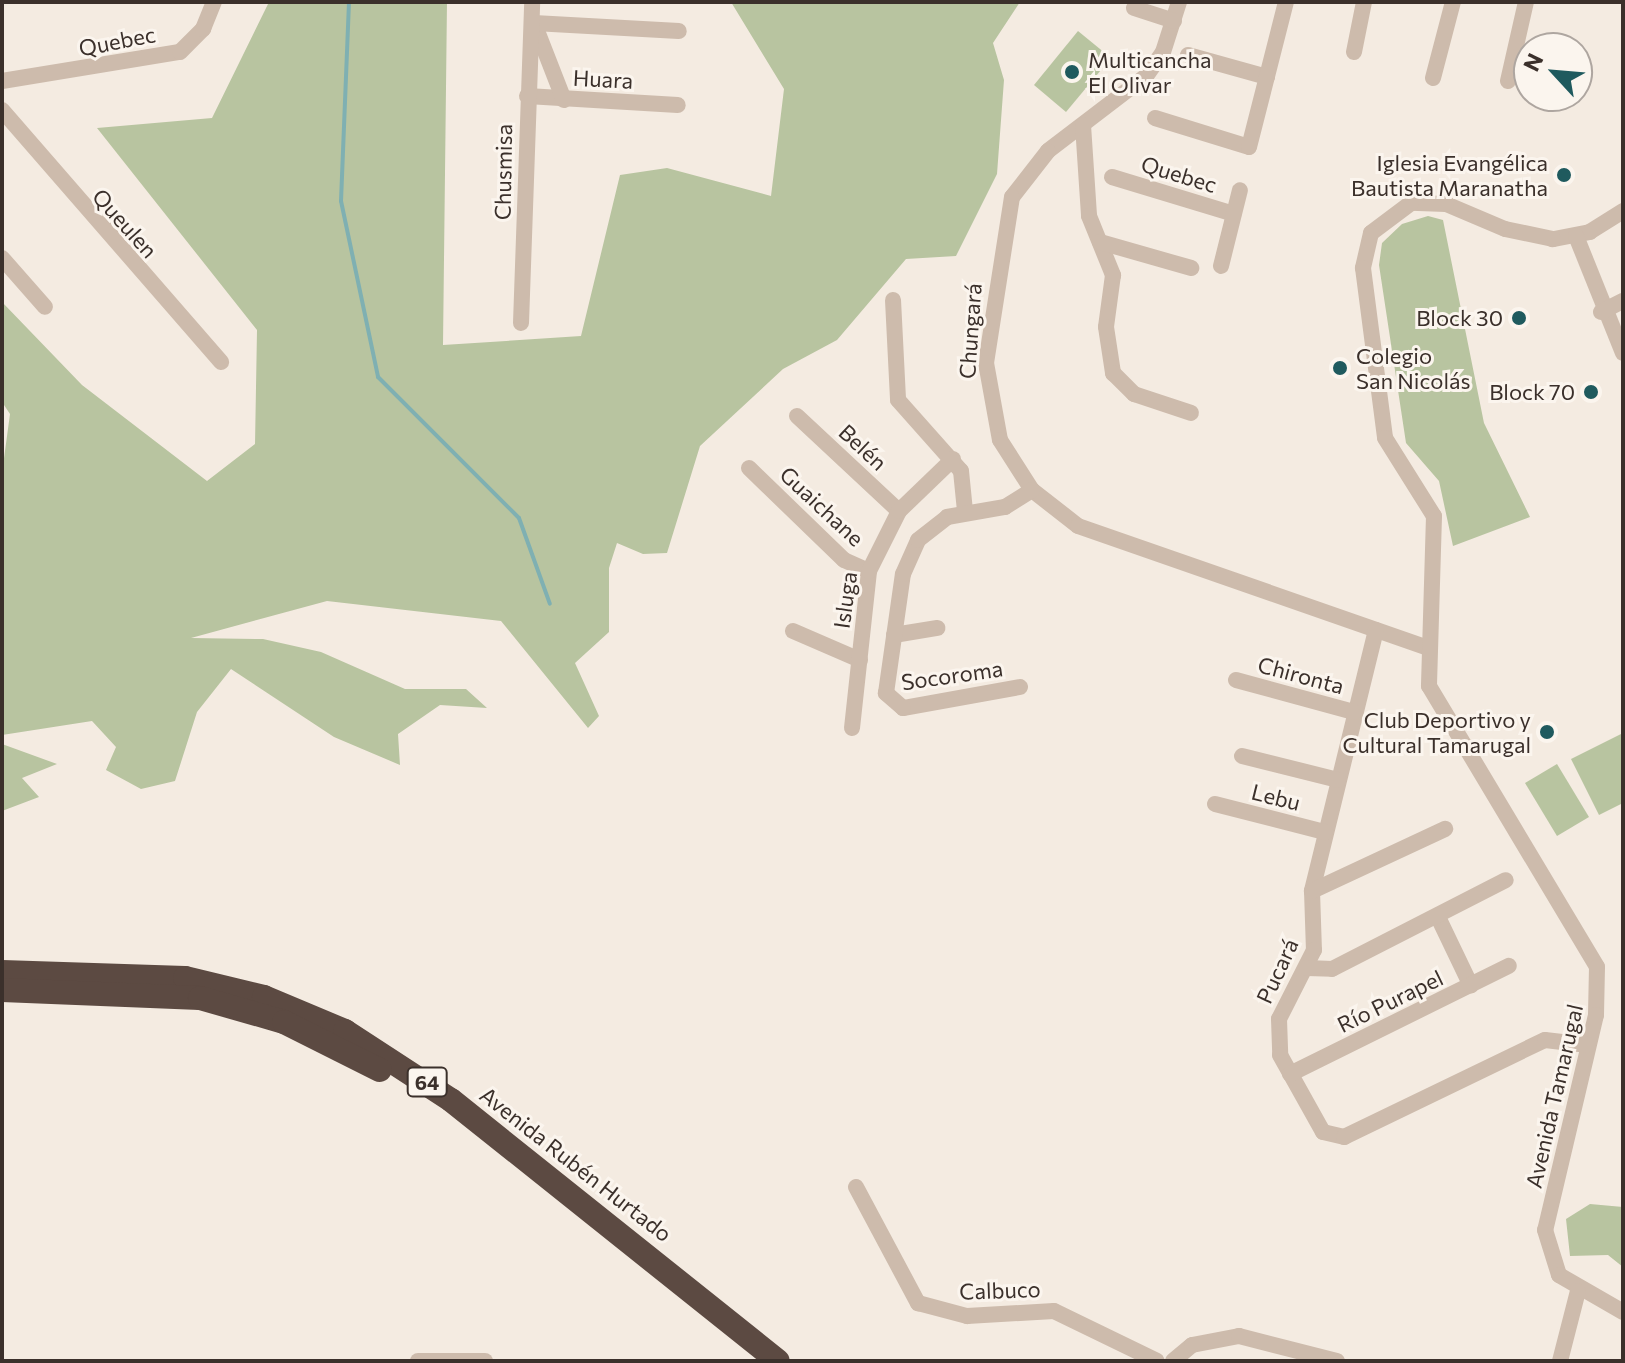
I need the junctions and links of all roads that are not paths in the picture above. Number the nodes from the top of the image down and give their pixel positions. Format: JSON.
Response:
{"nodes":[{"id":1,"x":214,"y":2,"type":"edge"},
{"id":2,"x":532,"y":2,"type":"edge"},
{"id":3,"x":1179,"y":2,"type":"edge"},
{"id":4,"x":1364,"y":2,"type":"edge"},
{"id":5,"x":1453,"y":2,"type":"edge"},
{"id":6,"x":1526,"y":2,"type":"edge"},
{"id":7,"x":1283,"y":3,"type":"edge"},
{"id":8,"x":1134,"y":8,"type":"dead end"},
{"id":9,"x":1174,"y":21,"type":"junction"},
{"id":10,"x":534,"y":23,"type":"junction"},
{"id":11,"x":679,"y":31,"type":"dead end"},
{"id":12,"x":1354,"y":52,"type":"dead end"},
{"id":13,"x":1188,"y":55,"type":"dead end"},
{"id":14,"x":1267,"y":77,"type":"junction"},
{"id":15,"x":1433,"y":78,"type":"dead end"},
{"id":16,"x":2,"y":81,"type":"edge"},
{"id":17,"x":1508,"y":81,"type":"dead end"},
{"id":18,"x":527,"y":96,"type":"junction"},
{"id":19,"x":564,"y":100,"type":"junction"},
{"id":20,"x":678,"y":105,"type":"dead end"},
{"id":21,"x":2,"y":110,"type":"edge"},
{"id":22,"x":1155,"y":118,"type":"dead end"},
{"id":23,"x":1083,"y":125,"type":"junction"},
{"id":24,"x":1112,"y":177,"type":"dead end"},
{"id":25,"x":1240,"y":190,"type":"dead end"},
{"id":26,"x":1623,"y":211,"type":"edge"},
{"id":27,"x":1234,"y":214,"type":"junction"},
{"id":28,"x":1576,"y":236,"type":"junction"},
{"id":29,"x":1100,"y":242,"type":"junction"},
{"id":30,"x":2,"y":258,"type":"edge"},
{"id":31,"x":1221,"y":266,"type":"dead end"},
{"id":32,"x":1191,"y":268,"type":"dead end"},
{"id":33,"x":893,"y":300,"type":"dead end"},
{"id":34,"x":1623,"y":301,"type":"edge"},
{"id":35,"x":45,"y":307,"type":"dead end"},
{"id":36,"x":1601,"y":312,"type":"junction"},
{"id":37,"x":521,"y":323,"type":"dead end"},
{"id":38,"x":1623,"y":353,"type":"edge"},
{"id":39,"x":221,"y":362,"type":"dead end"},
{"id":40,"x":1191,"y":413,"type":"dead end"},
{"id":41,"x":797,"y":416,"type":"dead end"},
{"id":42,"x":953,"y":459,"type":"junction"},
{"id":43,"x":749,"y":468,"type":"dead end"},
{"id":44,"x":1032,"y":490,"type":"junction"},
{"id":45,"x":899,"y":511,"type":"junction"},
{"id":46,"x":965,"y":511,"type":"junction"},
{"id":47,"x":869,"y":571,"type":"junction"},
{"id":48,"x":937,"y":628,"type":"dead end"},
{"id":49,"x":1376,"y":630,"type":"junction"},
{"id":50,"x":793,"y":631,"type":"dead end"},
{"id":51,"x":894,"y":635,"type":"junction"},
{"id":52,"x":1425,"y":647,"type":"junction"},
{"id":53,"x":860,"y":660,"type":"junction"},
{"id":54,"x":1236,"y":680,"type":"dead end"},
{"id":55,"x":1020,"y":687,"type":"dead end"},
{"id":56,"x":1354,"y":712,"type":"junction"},
{"id":57,"x":852,"y":728,"type":"dead end"},
{"id":58,"x":1242,"y":756,"type":"dead end"},
{"id":59,"x":1338,"y":780,"type":"junction"},
{"id":60,"x":1215,"y":804,"type":"dead end"},
{"id":61,"x":1445,"y":829,"type":"dead end"},
{"id":62,"x":1325,"y":832,"type":"junction"},
{"id":63,"x":1506,"y":880,"type":"dead end"},
{"id":64,"x":1312,"y":891,"type":"junction"},
{"id":65,"x":1438,"y":917,"type":"junction"},
{"id":66,"x":1509,"y":966,"type":"dead end"},
{"id":67,"x":1307,"y":968,"type":"junction"},
{"id":68,"x":2,"y":972,"type":"edge"},
{"id":69,"x":1471,"y":986,"type":"junction"},
{"id":70,"x":2,"y":990,"type":"edge"},
{"id":71,"x":1588,"y":1045,"type":"junction"},
{"id":72,"x":1290,"y":1074,"type":"junction"},
{"id":73,"x":856,"y":1187,"type":"dead end"},
{"id":74,"x":1578,"y":1291,"type":"junction"},
{"id":75,"x":1623,"y":1312,"type":"edge"},
{"id":76,"x":418,"y":1361,"type":"edge"},
{"id":77,"x":485,"y":1361,"type":"edge"},
{"id":78,"x":756,"y":1361,"type":"edge"},
{"id":79,"x":778,"y":1361,"type":"edge"},
{"id":80,"x":1157,"y":1361,"type":"edge"},
{"id":81,"x":1173,"y":1361,"type":"edge"},
{"id":82,"x":1337,"y":1361,"type":"edge"},
{"id":83,"x":1560,"y":1361,"type":"edge"}],
"edges":[{"from":1,"to":16,"type":"street","name":"Quebec"},
{"from":2,"to":10,"type":"street","name":"Chusmisa"},
{"from":3,"to":9,"type":"street","name":"Chungará"},
{"from":4,"to":12,"type":"street"},
{"from":5,"to":15,"type":"street"},
{"from":6,"to":17,"type":"street"},
{"from":7,"to":14,"type":"street"},
{"from":8,"to":9,"type":"street"},
{"from":9,"to":23,"type":"street","name":"Chungará"},
{"from":10,"to":11,"type":"street"},
{"from":10,"to":18,"type":"street","name":"Chusmisa"},
{"from":10,"to":19,"type":"street","name":"Chusmisa"},
{"from":13,"to":14,"type":"street"},
{"from":14,"to":22,"type":"street"},
{"from":18,"to":19,"type":"street","name":"Huara"},
{"from":18,"to":37,"type":"street","name":"Chusmisa"},
{"from":19,"to":20,"type":"street","name":"Huara"},
{"from":21,"to":39,"type":"street","name":"Queulen"},
{"from":23,"to":29,"type":"street"},
{"from":23,"to":44,"type":"street","name":"Chungará"},
{"from":24,"to":27,"type":"street","name":"Quebec"},
{"from":25,"to":27,"type":"street"},
{"from":26,"to":28,"type":"street","name":"Avenida Tamarugal"},
{"from":27,"to":31,"type":"street"},
{"from":28,"to":36,"type":"street"},
{"from":28,"to":52,"type":"street","name":"Avenida Tamarugal"},
{"from":29,"to":32,"type":"street"},
{"from":29,"to":40,"type":"street"},
{"from":30,"to":35,"type":"street"},
{"from":33,"to":42,"type":"street"},
{"from":34,"to":36,"type":"street"},
{"from":36,"to":38,"type":"street"},
{"from":41,"to":45,"type":"street","name":"Belén"},
{"from":42,"to":45,"type":"street","name":"Isluga"},
{"from":42,"to":46,"type":"street"},
{"from":43,"to":47,"type":"street","name":"Guaichane"},
{"from":44,"to":46,"type":"street"},
{"from":44,"to":49,"type":"street","name":"Chungará"},
{"from":45,"to":47,"type":"street","name":"Isluga"},
{"from":46,"to":51,"type":"street"},
{"from":47,"to":53,"type":"street","name":"Isluga"},
{"from":48,"to":51,"type":"street"},
{"from":49,"to":52,"type":"street","name":"Chungará"},
{"from":49,"to":56,"type":"street","name":"Pucará"},
{"from":50,"to":53,"type":"street"},
{"from":51,"to":55,"type":"street","name":"Socoroma"},
{"from":52,"to":71,"type":"street","name":"Avenida Tamarugal"},
{"from":53,"to":57,"type":"street","name":"Isluga"},
{"from":54,"to":56,"type":"street","name":"Chironta"},
{"from":56,"to":59,"type":"street","name":"Pucará"},
{"from":58,"to":59,"type":"street"},
{"from":59,"to":62,"type":"street","name":"Pucará"},
{"from":60,"to":62,"type":"street","name":"Lebu"},
{"from":61,"to":64,"type":"street"},
{"from":62,"to":64,"type":"street","name":"Pucará"},
{"from":63,"to":65,"type":"street"},
{"from":64,"to":67,"type":"street","name":"Pucará"},
{"from":65,"to":67,"type":"street"},
{"from":65,"to":69,"type":"street"},
{"from":66,"to":69,"type":"street","name":"Río Purapel"},
{"from":67,"to":72,"type":"street","name":"Pucará"},
{"from":68,"to":79,"type":"highway","name":"Avenida Rubén Hurtado","number":"64"},
{"from":69,"to":72,"type":"street","name":"Río Purapel"},
{"from":70,"to":78,"type":"highway","name":"Avenida Rubén Hurtado","number":"64"},
{"from":71,"to":72,"type":"street","name":"Pucará"},
{"from":71,"to":74,"type":"street","name":"Avenida Tamarugal"},
{"from":73,"to":80,"type":"street","name":"Calbuco"},
{"from":74,"to":75,"type":"street","name":"Avenida Tamarugal"},
{"from":74,"to":83,"type":"street"},
{"from":76,"to":77,"type":"street"},
{"from":81,"to":82,"type":"street"}]}
